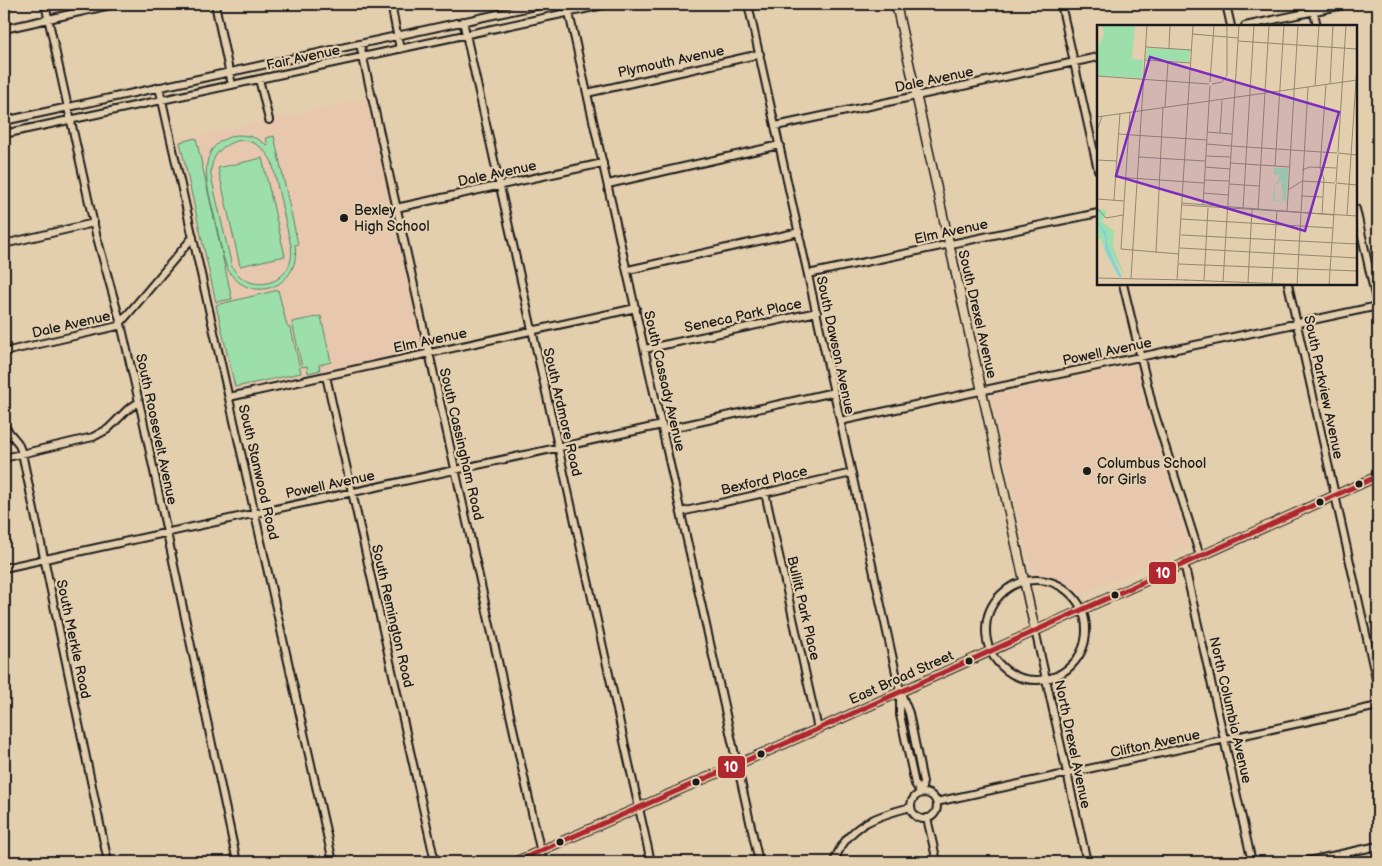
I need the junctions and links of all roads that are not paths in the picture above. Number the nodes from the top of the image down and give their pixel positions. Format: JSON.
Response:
{"nodes":[{"id":1,"x":45,"y":4,"type":"edge"},
{"id":2,"x":115,"y":4,"type":"edge"},
{"id":3,"x":215,"y":4,"type":"edge"},
{"id":4,"x":391,"y":4,"type":"edge"},
{"id":5,"x":544,"y":4,"type":"edge"},
{"id":6,"x":567,"y":4,"type":"edge"},
{"id":7,"x":608,"y":4,"type":"edge"},
{"id":8,"x":748,"y":4,"type":"edge"},
{"id":9,"x":896,"y":4,"type":"edge"},
{"id":10,"x":1061,"y":4,"type":"edge"},
{"id":11,"x":1226,"y":4,"type":"edge"},
{"id":12,"x":1312,"y":4,"type":"edge"},
{"id":13,"x":1348,"y":4,"type":"edge"},
{"id":14,"x":1314,"y":11,"type":"junction"},
{"id":15,"x":569,"y":12,"type":"junction"},
{"id":16,"x":48,"y":19,"type":"junction"},
{"id":17,"x":463,"y":21,"type":"junction"},
{"id":18,"x":1231,"y":25,"type":"edge"},
{"id":19,"x":1250,"y":25,"type":"edge"},
{"id":20,"x":1317,"y":25,"type":"edge"},
{"id":21,"x":4,"y":29,"type":"edge"},
{"id":22,"x":466,"y":34,"type":"junction"},
{"id":23,"x":398,"y":36,"type":"junction"},
{"id":24,"x":360,"y":44,"type":"junction"},
{"id":25,"x":400,"y":48,"type":"junction"},
{"id":26,"x":760,"y":54,"type":"junction"},
{"id":27,"x":362,"y":57,"type":"junction"},
{"id":28,"x":1097,"y":57,"type":"edge"},
{"id":29,"x":1074,"y":62,"type":"junction"},
{"id":30,"x":229,"y":72,"type":"junction"},
{"id":31,"x":259,"y":79,"type":"junction"},
{"id":32,"x":232,"y":85,"type":"junction"},
{"id":33,"x":159,"y":87,"type":"junction"},
{"id":34,"x":587,"y":92,"type":"junction"},
{"id":35,"x":917,"y":96,"type":"junction"},
{"id":36,"x":162,"y":100,"type":"junction"},
{"id":37,"x":67,"y":107,"type":"junction"},
{"id":38,"x":70,"y":120,"type":"junction"},
{"id":39,"x":269,"y":120,"type":"dead end"},
{"id":40,"x":4,"y":121,"type":"edge"},
{"id":41,"x":776,"y":126,"type":"junction"},
{"id":42,"x":4,"y":134,"type":"edge"},
{"id":43,"x":780,"y":145,"type":"junction"},
{"id":44,"x":603,"y":163,"type":"junction"},
{"id":45,"x":1097,"y":166,"type":"edge"},
{"id":46,"x":608,"y":184,"type":"junction"},
{"id":47,"x":500,"y":186,"type":"junction"},
{"id":48,"x":396,"y":208,"type":"junction"},
{"id":49,"x":1097,"y":213,"type":"edge"},
{"id":50,"x":1357,"y":213,"type":"edge"},
{"id":51,"x":94,"y":223,"type":"junction"},
{"id":52,"x":799,"y":232,"type":"junction"},
{"id":53,"x":193,"y":237,"type":"junction"},
{"id":54,"x":4,"y":244,"type":"edge"},
{"id":55,"x":950,"y":244,"type":"junction"},
{"id":56,"x":628,"y":270,"type":"junction"},
{"id":57,"x":808,"y":274,"type":"junction"},
{"id":58,"x":1123,"y":285,"type":"edge"},
{"id":59,"x":1288,"y":285,"type":"edge"},
{"id":60,"x":1378,"y":307,"type":"edge"},
{"id":61,"x":636,"y":308,"type":"junction"},
{"id":62,"x":816,"y":312,"type":"junction"},
{"id":63,"x":1297,"y":323,"type":"junction"},
{"id":64,"x":121,"y":324,"type":"junction"},
{"id":65,"x":532,"y":330,"type":"junction"},
{"id":66,"x":645,"y":349,"type":"junction"},
{"id":67,"x":4,"y":352,"type":"edge"},
{"id":68,"x":429,"y":353,"type":"junction"},
{"id":69,"x":1140,"y":357,"type":"junction"},
{"id":70,"x":326,"y":376,"type":"junction"},
{"id":71,"x":982,"y":390,"type":"junction"},
{"id":72,"x":834,"y":392,"type":"junction"},
{"id":73,"x":229,"y":397,"type":"junction"},
{"id":74,"x":140,"y":402,"type":"junction"},
{"id":75,"x":840,"y":421,"type":"junction"},
{"id":76,"x":4,"y":426,"type":"edge"},
{"id":77,"x":662,"y":428,"type":"junction"},
{"id":78,"x":558,"y":448,"type":"junction"},
{"id":79,"x":22,"y":453,"type":"junction"},
{"id":80,"x":4,"y":458,"type":"edge"},
{"id":81,"x":456,"y":470,"type":"junction"},
{"id":82,"x":852,"y":473,"type":"junction"},
{"id":83,"x":1378,"y":476,"type":"edge"},
{"id":84,"x":352,"y":492,"type":"junction"},
{"id":85,"x":765,"y":493,"type":"junction"},
{"id":86,"x":1335,"y":496,"type":"junction"},
{"id":87,"x":681,"y":512,"type":"junction"},
{"id":88,"x":255,"y":513,"type":"junction"},
{"id":89,"x":167,"y":532,"type":"junction"},
{"id":90,"x":1200,"y":556,"type":"junction"},
{"id":91,"x":44,"y":559,"type":"junction"},
{"id":92,"x":1184,"y":563,"type":"junction"},
{"id":93,"x":4,"y":568,"type":"edge"},
{"id":94,"x":1024,"y":581,"type":"junction"},
{"id":95,"x":1082,"y":610,"type":"junction"},
{"id":96,"x":1036,"y":630,"type":"junction"},
{"id":97,"x":990,"y":650,"type":"junction"},
{"id":98,"x":1046,"y":679,"type":"junction"},
{"id":99,"x":1378,"y":688,"type":"edge"},
{"id":100,"x":900,"y":691,"type":"junction"},
{"id":101,"x":1378,"y":706,"type":"edge"},
{"id":102,"x":818,"y":728,"type":"junction"},
{"id":103,"x":1225,"y":740,"type":"junction"},
{"id":104,"x":738,"y":764,"type":"junction"},
{"id":105,"x":1067,"y":774,"type":"junction"},
{"id":106,"x":921,"y":793,"type":"junction"},
{"id":107,"x":936,"y":802,"type":"junction"},
{"id":108,"x":910,"y":807,"type":"junction"},
{"id":109,"x":639,"y":808,"type":"junction"},
{"id":110,"x":927,"y":818,"type":"junction"},
{"id":111,"x":1378,"y":846,"type":"edge"},
{"id":112,"x":541,"y":851,"type":"junction"},
{"id":113,"x":108,"y":862,"type":"edge"},
{"id":114,"x":237,"y":862,"type":"edge"},
{"id":115,"x":334,"y":862,"type":"edge"},
{"id":116,"x":436,"y":862,"type":"edge"},
{"id":117,"x":515,"y":862,"type":"edge"},
{"id":118,"x":543,"y":862,"type":"edge"},
{"id":119,"x":651,"y":862,"type":"edge"},
{"id":120,"x":759,"y":862,"type":"edge"},
{"id":121,"x":834,"y":862,"type":"edge"},
{"id":122,"x":937,"y":862,"type":"edge"},
{"id":123,"x":1087,"y":862,"type":"edge"},
{"id":124,"x":1252,"y":862,"type":"edge"},
{"id":125,"x":1304,"y":862,"type":"edge"}],
"edges":[{"from":1,"to":16,"type":"street","name":"South Roosevelt Avenue"},
{"from":2,"to":16,"type":"street"},
{"from":3,"to":30,"type":"street"},
{"from":4,"to":23,"type":"street"},
{"from":5,"to":17,"type":"street","name":"Fair Avenue"},
{"from":6,"to":15,"type":"street","name":"South Cassady Avenue"},
{"from":7,"to":15,"type":"street","name":"Fair Avenue"},
{"from":8,"to":26,"type":"street","name":"South Dawson Avenue"},
{"from":9,"to":35,"type":"main road","name":"South Drexel Avenue"},
{"from":10,"to":29,"type":"street"},
{"from":11,"to":18,"type":"street"},
{"from":12,"to":14,"type":"street"},
{"from":13,"to":14,"type":"street"},
{"from":14,"to":19,"type":"street"},
{"from":14,"to":20,"type":"street"},
{"from":15,"to":22,"type":"street","name":"Fair Avenue"},
{"from":15,"to":34,"type":"street","name":"South Cassady Avenue"},
{"from":16,"to":21,"type":"street"},
{"from":16,"to":37,"type":"street","name":"South Roosevelt Avenue"},
{"from":17,"to":22,"type":"street","name":"South Ardmore Road"},
{"from":17,"to":23,"type":"street","name":"Fair Avenue"},
{"from":22,"to":25,"type":"street","name":"Fair Avenue"},
{"from":22,"to":47,"type":"street","name":"South Ardmore Road"},
{"from":23,"to":24,"type":"street","name":"Fair Avenue"},
{"from":23,"to":25,"type":"street"},
{"from":24,"to":27,"type":"street","name":"South Cassingham Road"},
{"from":24,"to":30,"type":"street","name":"Fair Avenue"},
{"from":25,"to":27,"type":"street","name":"Fair Avenue"},
{"from":26,"to":34,"type":"street","name":"Plymouth Avenue"},
{"from":26,"to":41,"type":"street","name":"South Dawson Avenue"},
{"from":27,"to":31,"type":"street","name":"Fair Avenue"},
{"from":27,"to":48,"type":"street","name":"South Cassingham Road"},
{"from":28,"to":29,"type":"street","name":"Dale Avenue"},
{"from":29,"to":35,"type":"street","name":"Dale Avenue"},
{"from":29,"to":45,"type":"street"},
{"from":30,"to":32,"type":"street"},
{"from":30,"to":33,"type":"street","name":"Fair Avenue"},
{"from":31,"to":32,"type":"street","name":"Fair Avenue"},
{"from":31,"to":39,"type":"street"},
{"from":32,"to":36,"type":"street","name":"Fair Avenue"},
{"from":33,"to":36,"type":"street","name":"South Stanwood Road"},
{"from":33,"to":37,"type":"street","name":"Fair Avenue"},
{"from":34,"to":44,"type":"street","name":"South Cassady Avenue"},
{"from":35,"to":41,"type":"street","name":"Dale Avenue"},
{"from":35,"to":55,"type":"main road","name":"South Drexel Avenue"},
{"from":36,"to":38,"type":"street","name":"Fair Avenue"},
{"from":36,"to":53,"type":"street","name":"South Stanwood Road"},
{"from":37,"to":38,"type":"street","name":"South Roosevelt Avenue"},
{"from":37,"to":40,"type":"street","name":"Fair Avenue"},
{"from":38,"to":42,"type":"street","name":"Fair Avenue"},
{"from":38,"to":51,"type":"street","name":"South Roosevelt Avenue"},
{"from":41,"to":43,"type":"street","name":"South Dawson Avenue"},
{"from":43,"to":46,"type":"street"},
{"from":43,"to":52,"type":"street","name":"South Dawson Avenue"},
{"from":44,"to":46,"type":"street","name":"South Cassady Avenue"},
{"from":44,"to":47,"type":"street","name":"Dale Avenue"},
{"from":46,"to":56,"type":"street","name":"South Cassady Avenue"},
{"from":47,"to":48,"type":"street","name":"Dale Avenue"},
{"from":47,"to":65,"type":"street","name":"South Ardmore Road"},
{"from":48,"to":68,"type":"street","name":"South Cassingham Road"},
{"from":49,"to":55,"type":"street","name":"Elm Avenue"},
{"from":50,"to":60,"type":"street"},
{"from":51,"to":54,"type":"street"},
{"from":51,"to":64,"type":"street","name":"South Roosevelt Avenue"},
{"from":52,"to":56,"type":"street"},
{"from":52,"to":57,"type":"street","name":"South Dawson Avenue"},
{"from":53,"to":64,"type":"street","name":"Dale Avenue"},
{"from":53,"to":73,"type":"street","name":"South Stanwood Road"},
{"from":55,"to":57,"type":"street","name":"Elm Avenue"},
{"from":55,"to":71,"type":"main road","name":"South Drexel Avenue"},
{"from":56,"to":61,"type":"street","name":"South Cassady Avenue"},
{"from":57,"to":62,"type":"street","name":"South Dawson Avenue"},
{"from":58,"to":69,"type":"street"},
{"from":59,"to":63,"type":"street","name":"South Parkview Avenue"},
{"from":60,"to":63,"type":"street","name":"Powell Avenue"},
{"from":61,"to":65,"type":"street","name":"Elm Avenue"},
{"from":61,"to":66,"type":"street","name":"South Cassady Avenue"},
{"from":62,"to":66,"type":"street","name":"Seneca Park Place"},
{"from":62,"to":72,"type":"street","name":"South Dawson Avenue"},
{"from":63,"to":69,"type":"street","name":"Powell Avenue"},
{"from":63,"to":86,"type":"street","name":"South Parkview Avenue"},
{"from":64,"to":67,"type":"street","name":"Dale Avenue"},
{"from":64,"to":74,"type":"street","name":"South Roosevelt Avenue"},
{"from":65,"to":68,"type":"street","name":"Elm Avenue"},
{"from":65,"to":78,"type":"street","name":"South Ardmore Road"},
{"from":66,"to":77,"type":"street","name":"South Cassady Avenue"},
{"from":68,"to":70,"type":"street","name":"Elm Avenue"},
{"from":68,"to":81,"type":"street","name":"South Cassingham Road"},
{"from":69,"to":71,"type":"street","name":"Powell Avenue"},
{"from":69,"to":90,"type":"street"},
{"from":70,"to":73,"type":"street","name":"Elm Avenue"},
{"from":70,"to":84,"type":"street","name":"South Remington Road"},
{"from":71,"to":75,"type":"street","name":"Powell Avenue"},
{"from":71,"to":94,"type":"main road","name":"South Drexel Avenue"},
{"from":72,"to":75,"type":"street","name":"South Dawson Avenue"},
{"from":72,"to":77,"type":"street","name":"Powell Avenue"},
{"from":73,"to":88,"type":"street","name":"South Stanwood Road"},
{"from":74,"to":79,"type":"street"},
{"from":74,"to":89,"type":"street","name":"South Roosevelt Avenue"},
{"from":75,"to":82,"type":"street","name":"South Dawson Avenue"},
{"from":76,"to":79,"type":"street","name":"South Merkle Road"},
{"from":77,"to":78,"type":"street","name":"Powell Avenue"},
{"from":77,"to":87,"type":"street","name":"South Cassady Avenue"},
{"from":78,"to":81,"type":"street","name":"Powell Avenue"},
{"from":78,"to":109,"type":"street","name":"South Ardmore Road"},
{"from":79,"to":80,"type":"street"},
{"from":79,"to":91,"type":"street","name":"South Merkle Road"},
{"from":81,"to":84,"type":"street","name":"Powell Avenue"},
{"from":81,"to":112,"type":"street","name":"South Cassingham Road"},
{"from":82,"to":85,"type":"street","name":"Bexford Place"},
{"from":82,"to":100,"type":"street","name":"South Dawson Avenue"},
{"from":83,"to":86,"type":"main road","name":"East Broad Street"},
{"from":84,"to":88,"type":"street","name":"Powell Avenue"},
{"from":84,"to":116,"type":"street","name":"South Remington Road"},
{"from":85,"to":87,"type":"street","name":"Bexford Place"},
{"from":85,"to":102,"type":"street","name":"Bullitt Park Place"},
{"from":86,"to":90,"type":"main road","name":"East Broad Street"},
{"from":86,"to":99,"type":"street","name":"South Parkview Avenue"},
{"from":87,"to":104,"type":"street","name":"South Cassady Avenue"},
{"from":88,"to":89,"type":"street","name":"Powell Avenue"},
{"from":88,"to":115,"type":"street","name":"South Stanwood Road"},
{"from":89,"to":91,"type":"street","name":"Powell Avenue"},
{"from":89,"to":114,"type":"street","name":"South Roosevelt Avenue"},
{"from":90,"to":92,"type":"main road","name":"East Broad Street"},
{"from":91,"to":93,"type":"street","name":"Powell Avenue"},
{"from":91,"to":113,"type":"street","name":"South Merkle Road"},
{"from":92,"to":95,"type":"main road","name":"East Broad Street"},
{"from":92,"to":103,"type":"street","name":"North Columbia Avenue"},
{"from":94,"to":95,"type":"street"},
{"from":94,"to":96,"type":"main road","name":"South Drexel Avenue"},
{"from":94,"to":97,"type":"street"},
{"from":95,"to":96,"type":"main road","name":"East Broad Street"},
{"from":95,"to":98,"type":"street"},
{"from":96,"to":97,"type":"main road","name":"East Broad Street"},
{"from":96,"to":98,"type":"street","name":"North Drexel Avenue"},
{"from":97,"to":98,"type":"street"},
{"from":97,"to":100,"type":"main road","name":"East Broad Street"},
{"from":98,"to":105,"type":"street","name":"North Drexel Avenue"},
{"from":100,"to":102,"type":"main road","name":"East Broad Street"},
{"from":100,"to":106,"type":"street","name":"South Dawson Avenue"},
{"from":101,"to":103,"type":"street","name":"Clifton Avenue"},
{"from":102,"to":104,"type":"main road","name":"East Broad Street"},
{"from":103,"to":105,"type":"street","name":"Clifton Avenue"},
{"from":103,"to":124,"type":"street","name":"North Columbia Avenue"},
{"from":104,"to":109,"type":"main road","name":"East Broad Street"},
{"from":104,"to":120,"type":"street","name":"South Cassady Avenue"},
{"from":105,"to":107,"type":"street","name":"Clifton Avenue"},
{"from":105,"to":123,"type":"street","name":"North Drexel Avenue"},
{"from":106,"to":107,"type":"street"},
{"from":106,"to":108,"type":"street"},
{"from":107,"to":110,"type":"street"},
{"from":108,"to":110,"type":"street"},
{"from":108,"to":121,"type":"street"},
{"from":109,"to":112,"type":"main road","name":"East Broad Street"},
{"from":109,"to":119,"type":"street","name":"South Ardmore Road"},
{"from":110,"to":122,"type":"street"},
{"from":111,"to":125,"type":"street"},
{"from":112,"to":117,"type":"main road","name":"East Broad Street"},
{"from":112,"to":118,"type":"street","name":"South Cassingham Road"}]}
